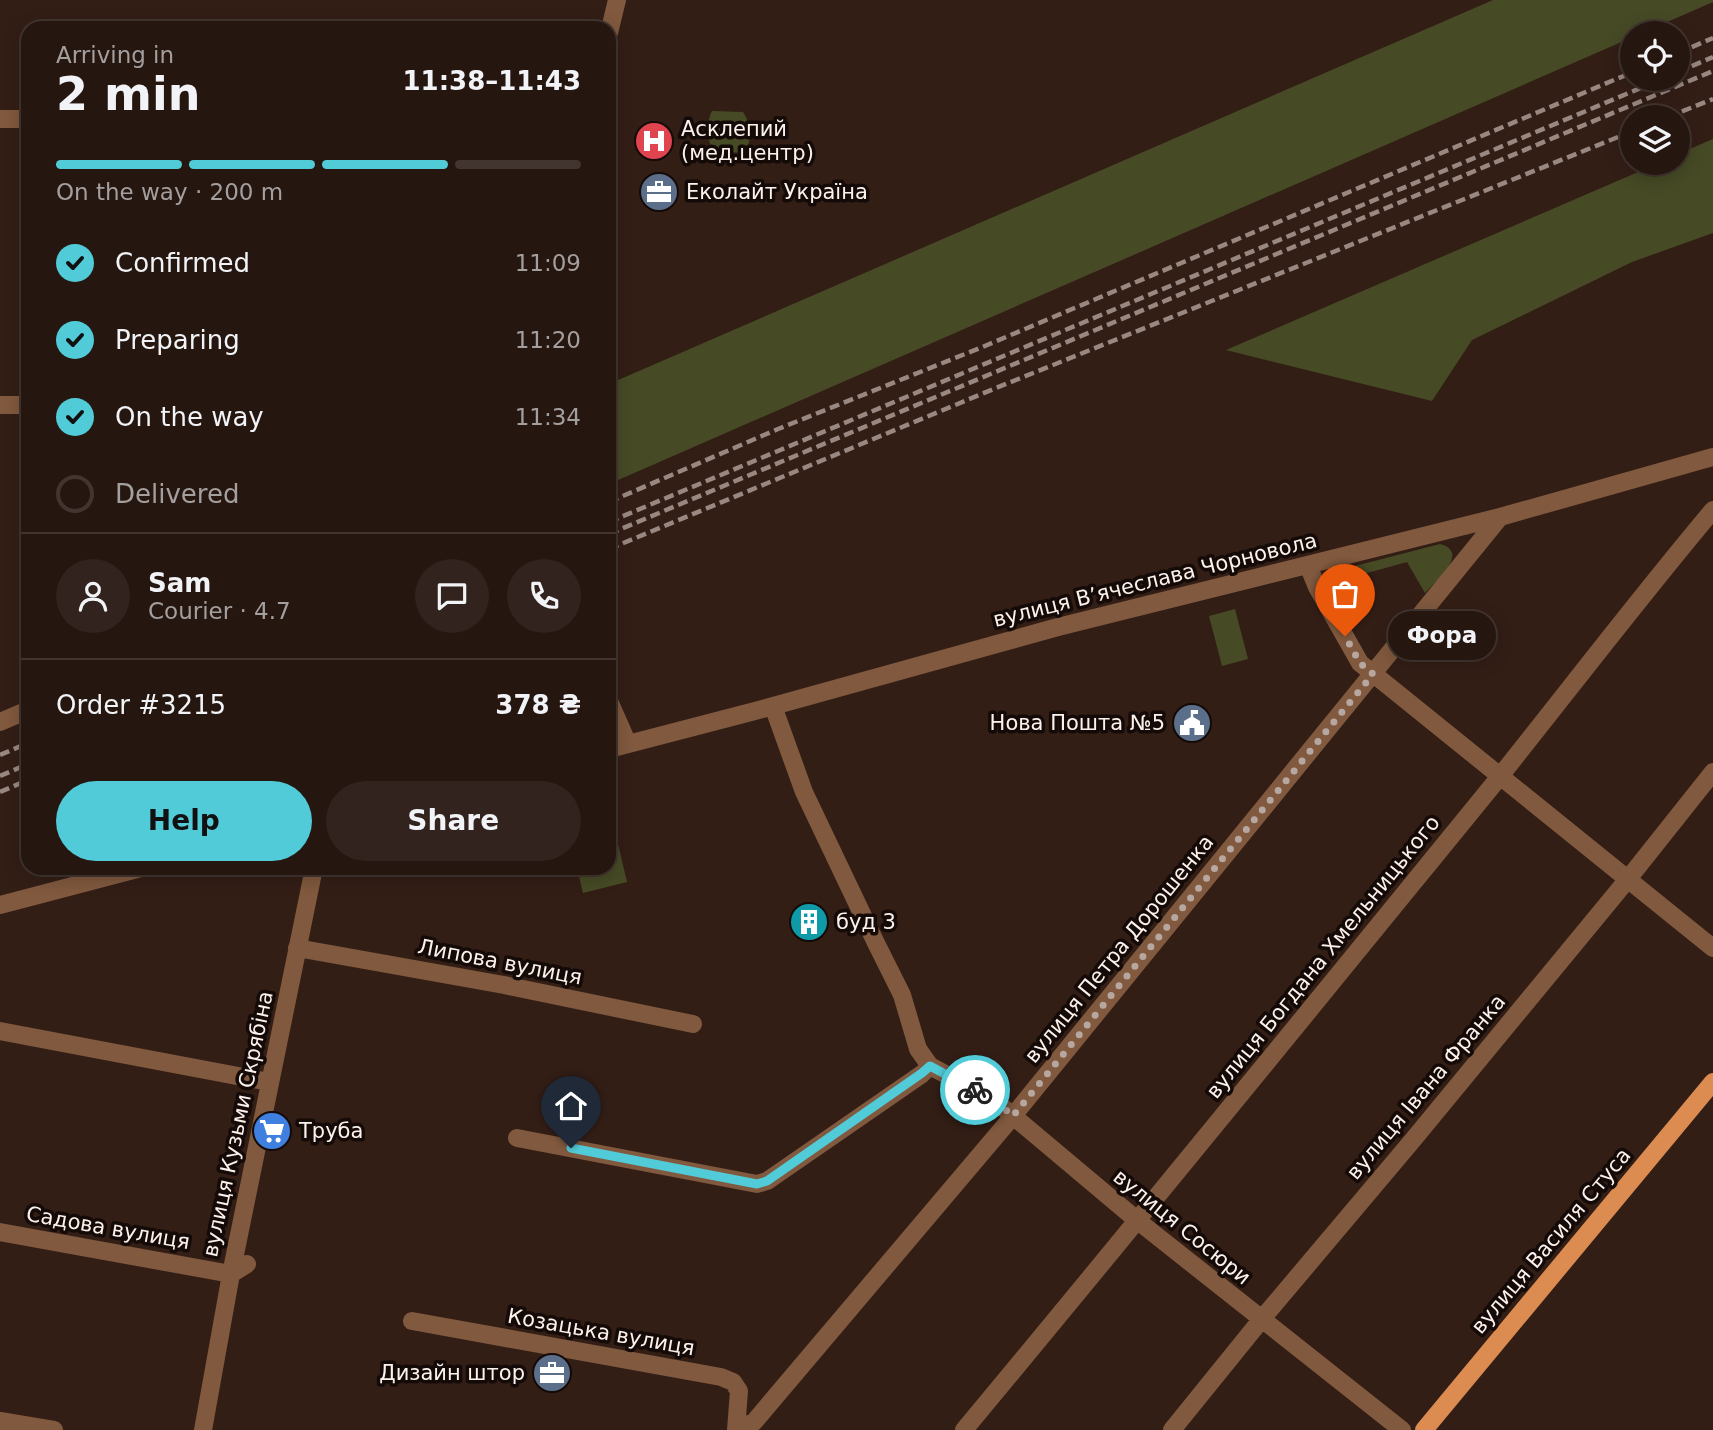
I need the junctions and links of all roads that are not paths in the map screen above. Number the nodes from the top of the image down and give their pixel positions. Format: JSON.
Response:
{"nodes":[{"id":1,"x":617,"y":0,"type":"edge"},
{"id":2,"x":612,"y":21,"type":"edge"},
{"id":3,"x":0,"y":119,"type":"edge"},
{"id":4,"x":21,"y":119,"type":"edge"},
{"id":5,"x":0,"y":405,"type":"edge"},
{"id":6,"x":21,"y":405,"type":"edge"},
{"id":7,"x":1713,"y":457,"type":"edge"},
{"id":8,"x":1713,"y":510,"type":"edge"},
{"id":9,"x":1500,"y":517,"type":"junction"},
{"id":10,"x":1308,"y":565,"type":"junction"},
{"id":11,"x":1373,"y":674,"type":"junction"},
{"id":12,"x":773,"y":706,"type":"junction"},
{"id":13,"x":21,"y":713,"type":"edge"},
{"id":14,"x":616,"y":717,"type":"edge"},
{"id":15,"x":0,"y":722,"type":"edge"},
{"id":16,"x":628,"y":744,"type":"junction"},
{"id":17,"x":616,"y":747,"type":"edge"},
{"id":18,"x":1713,"y":772,"type":"edge"},
{"id":19,"x":1500,"y":776,"type":"junction"},
{"id":20,"x":114,"y":875,"type":"edge"},
{"id":21,"x":313,"y":875,"type":"edge"},
{"id":22,"x":1628,"y":879,"type":"junction"},
{"id":23,"x":0,"y":905,"type":"edge"},
{"id":24,"x":297,"y":948,"type":"junction"},
{"id":25,"x":1713,"y":948,"type":"edge"},
{"id":26,"x":693,"y":1024,"type":"dead end"},
{"id":27,"x":0,"y":1031,"type":"edge"},
{"id":28,"x":930,"y":1066,"type":"junction"},
{"id":29,"x":270,"y":1082,"type":"junction"},
{"id":30,"x":1713,"y":1082,"type":"edge"},
{"id":31,"x":1013,"y":1116,"type":"junction"},
{"id":32,"x":517,"y":1138,"type":"dead end"},
{"id":33,"x":1138,"y":1221,"type":"junction"},
{"id":34,"x":0,"y":1232,"type":"edge"},
{"id":35,"x":247,"y":1264,"type":"dead end"},
{"id":36,"x":231,"y":1274,"type":"junction"},
{"id":37,"x":1261,"y":1320,"type":"junction"},
{"id":38,"x":412,"y":1321,"type":"dead end"},
{"id":39,"x":0,"y":1421,"type":"edge"},
{"id":40,"x":34,"y":1428,"type":"edge"},
{"id":41,"x":54,"y":1430,"type":"edge"},
{"id":42,"x":203,"y":1430,"type":"edge"},
{"id":43,"x":736,"y":1430,"type":"edge"},
{"id":44,"x":964,"y":1430,"type":"edge"},
{"id":45,"x":1172,"y":1430,"type":"edge"},
{"id":46,"x":1402,"y":1430,"type":"edge"},
{"id":47,"x":1424,"y":1430,"type":"edge"}],
"edges":[{"from":1,"to":2,"type":"street"},
{"from":3,"to":4,"type":"street"},
{"from":5,"to":6,"type":"street"},
{"from":7,"to":9,"type":"street","name":"вулиця Вʼячеслава Чорновола"},
{"from":8,"to":19,"type":"street","name":"вулиця Богдана Хмельницького"},
{"from":9,"to":10,"type":"street","name":"вулиця Вʼячеслава Чорновола"},
{"from":9,"to":11,"type":"street","name":"вулиця Петра Дорошенка"},
{"from":10,"to":11,"type":"street"},
{"from":10,"to":12,"type":"street","name":"вулиця Вʼячеслава Чорновола"},
{"from":11,"to":19,"type":"street"},
{"from":11,"to":31,"type":"street","name":"вулиця Петра Дорошенка"},
{"from":12,"to":16,"type":"street","name":"вулиця Вʼячеслава Чорновола"},
{"from":12,"to":28,"type":"street"},
{"from":13,"to":15,"type":"street"},
{"from":14,"to":16,"type":"street"},
{"from":16,"to":17,"type":"street","name":"вулиця Вʼячеслава Чорновола"},
{"from":18,"to":22,"type":"street","name":"вулиця Івана Франка"},
{"from":19,"to":22,"type":"street"},
{"from":19,"to":33,"type":"street","name":"вулиця Богдана Хмельницького"},
{"from":20,"to":23,"type":"street"},
{"from":21,"to":24,"type":"street","name":"вулиця Кузьми Скрябіна"},
{"from":22,"to":25,"type":"street"},
{"from":22,"to":37,"type":"street","name":"вулиця Івана Франка"},
{"from":24,"to":26,"type":"street","name":"Липова вулиця"},
{"from":24,"to":29,"type":"street","name":"вулиця Кузьми Скрябіна"},
{"from":27,"to":29,"type":"street"},
{"from":28,"to":31,"type":"street","name":"вулиця Сосюри"},
{"from":28,"to":32,"type":"street"},
{"from":29,"to":36,"type":"street","name":"вулиця Кузьми Скрябіна"},
{"from":30,"to":47,"type":"main road","name":"вулиця Василя Стуса"},
{"from":31,"to":33,"type":"street","name":"вулиця Сосюри"},
{"from":31,"to":43,"type":"street","name":"вулиця Петра Дорошенка"},
{"from":33,"to":37,"type":"street","name":"вулиця Сосюри"},
{"from":33,"to":44,"type":"street","name":"вулиця Богдана Хмельницького"},
{"from":34,"to":36,"type":"street","name":"Садова вулиця"},
{"from":35,"to":36,"type":"street"},
{"from":36,"to":42,"type":"street","name":"вулиця Кузьми Скрябіна"},
{"from":37,"to":45,"type":"street","name":"вулиця Івана Франка"},
{"from":37,"to":46,"type":"street","name":"вулиця Сосюри"},
{"from":38,"to":43,"type":"street","name":"Козацька вулиця"},
{"from":39,"to":40,"type":"street"},
{"from":40,"to":41,"type":"street"}]}
